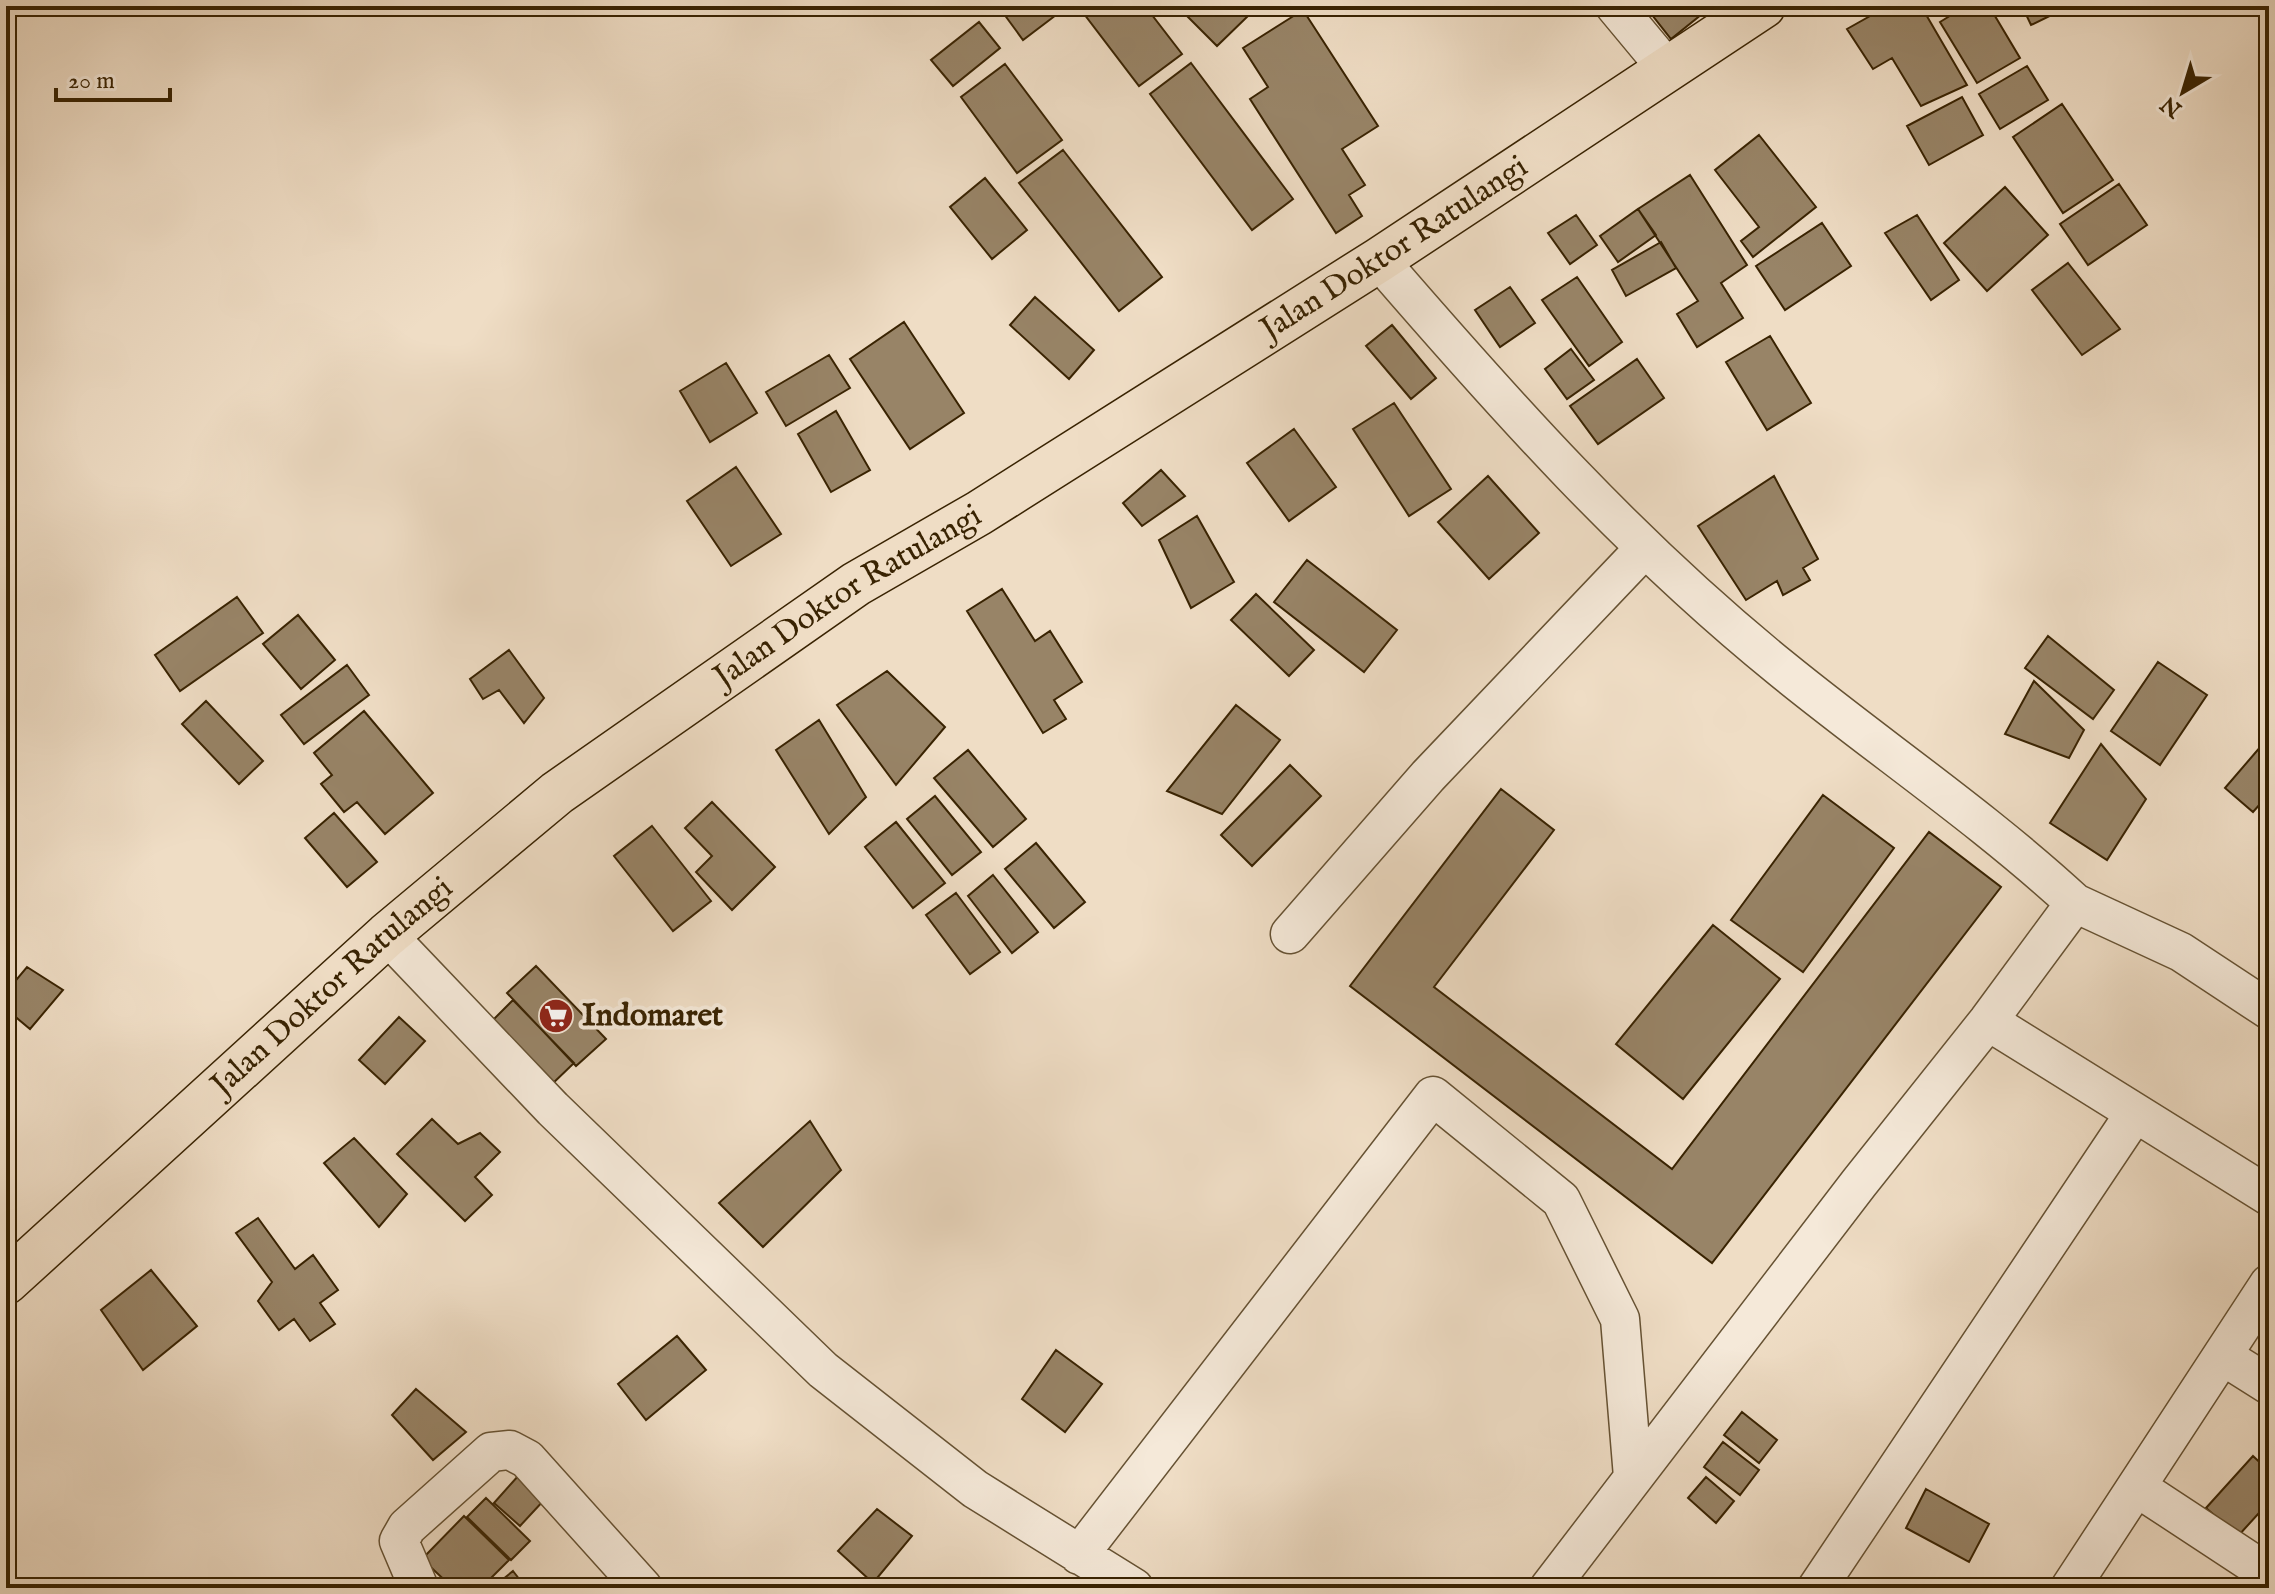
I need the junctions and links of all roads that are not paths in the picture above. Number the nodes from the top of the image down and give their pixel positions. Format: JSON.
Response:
{"nodes":[{"id":1,"x":1615,"y":6,"type":"edge"},
{"id":2,"x":1763,"y":6,"type":"edge"},
{"id":3,"x":1669,"y":71,"type":"junction"},
{"id":4,"x":1379,"y":260,"type":"junction"},
{"id":5,"x":1644,"y":549,"type":"junction"},
{"id":6,"x":2075,"y":903,"type":"junction"},
{"id":7,"x":1290,"y":934,"type":"dead end"},
{"id":8,"x":387,"y":935,"type":"junction"},
{"id":9,"x":2269,"y":1010,"type":"edge"},
{"id":10,"x":1988,"y":1021,"type":"junction"},
{"id":11,"x":2135,"y":1113,"type":"junction"},
{"id":12,"x":2269,"y":1196,"type":"edge"},
{"id":13,"x":6,"y":1282,"type":"edge"},
{"id":14,"x":2269,"y":1284,"type":"edge"},
{"id":15,"x":2223,"y":1356,"type":"junction"},
{"id":16,"x":2269,"y":1385,"type":"edge"},
{"id":17,"x":1633,"y":1477,"type":"junction"},
{"id":18,"x":2138,"y":1488,"type":"junction"},
{"id":19,"x":1079,"y":1555,"type":"junction"},
{"id":20,"x":2269,"y":1574,"type":"edge"},
{"id":21,"x":419,"y":1588,"type":"edge"},
{"id":22,"x":643,"y":1588,"type":"edge"},
{"id":23,"x":1134,"y":1588,"type":"edge"},
{"id":24,"x":1549,"y":1588,"type":"edge"},
{"id":25,"x":1817,"y":1588,"type":"edge"},
{"id":26,"x":2070,"y":1588,"type":"edge"}],
"edges":[{"from":1,"to":3,"type":"street"},
{"from":2,"to":3,"type":"highway","name":"Jalan Doktor Ratulangi"},
{"from":3,"to":4,"type":"highway","name":"Jalan Doktor Ratulangi"},
{"from":4,"to":5,"type":"street"},
{"from":4,"to":8,"type":"highway","name":"Jalan Doktor Ratulangi"},
{"from":5,"to":6,"type":"street"},
{"from":5,"to":7,"type":"street"},
{"from":6,"to":9,"type":"street"},
{"from":6,"to":10,"type":"street"},
{"from":8,"to":13,"type":"highway","name":"Jalan Doktor Ratulangi"},
{"from":8,"to":19,"type":"street"},
{"from":10,"to":11,"type":"street"},
{"from":10,"to":17,"type":"street"},
{"from":11,"to":12,"type":"street"},
{"from":11,"to":25,"type":"street"},
{"from":14,"to":15,"type":"street"},
{"from":15,"to":16,"type":"street"},
{"from":15,"to":18,"type":"street"},
{"from":17,"to":19,"type":"street"},
{"from":17,"to":24,"type":"street"},
{"from":18,"to":20,"type":"street"},
{"from":18,"to":26,"type":"street"},
{"from":19,"to":23,"type":"street"},
{"from":21,"to":22,"type":"street"}]}
